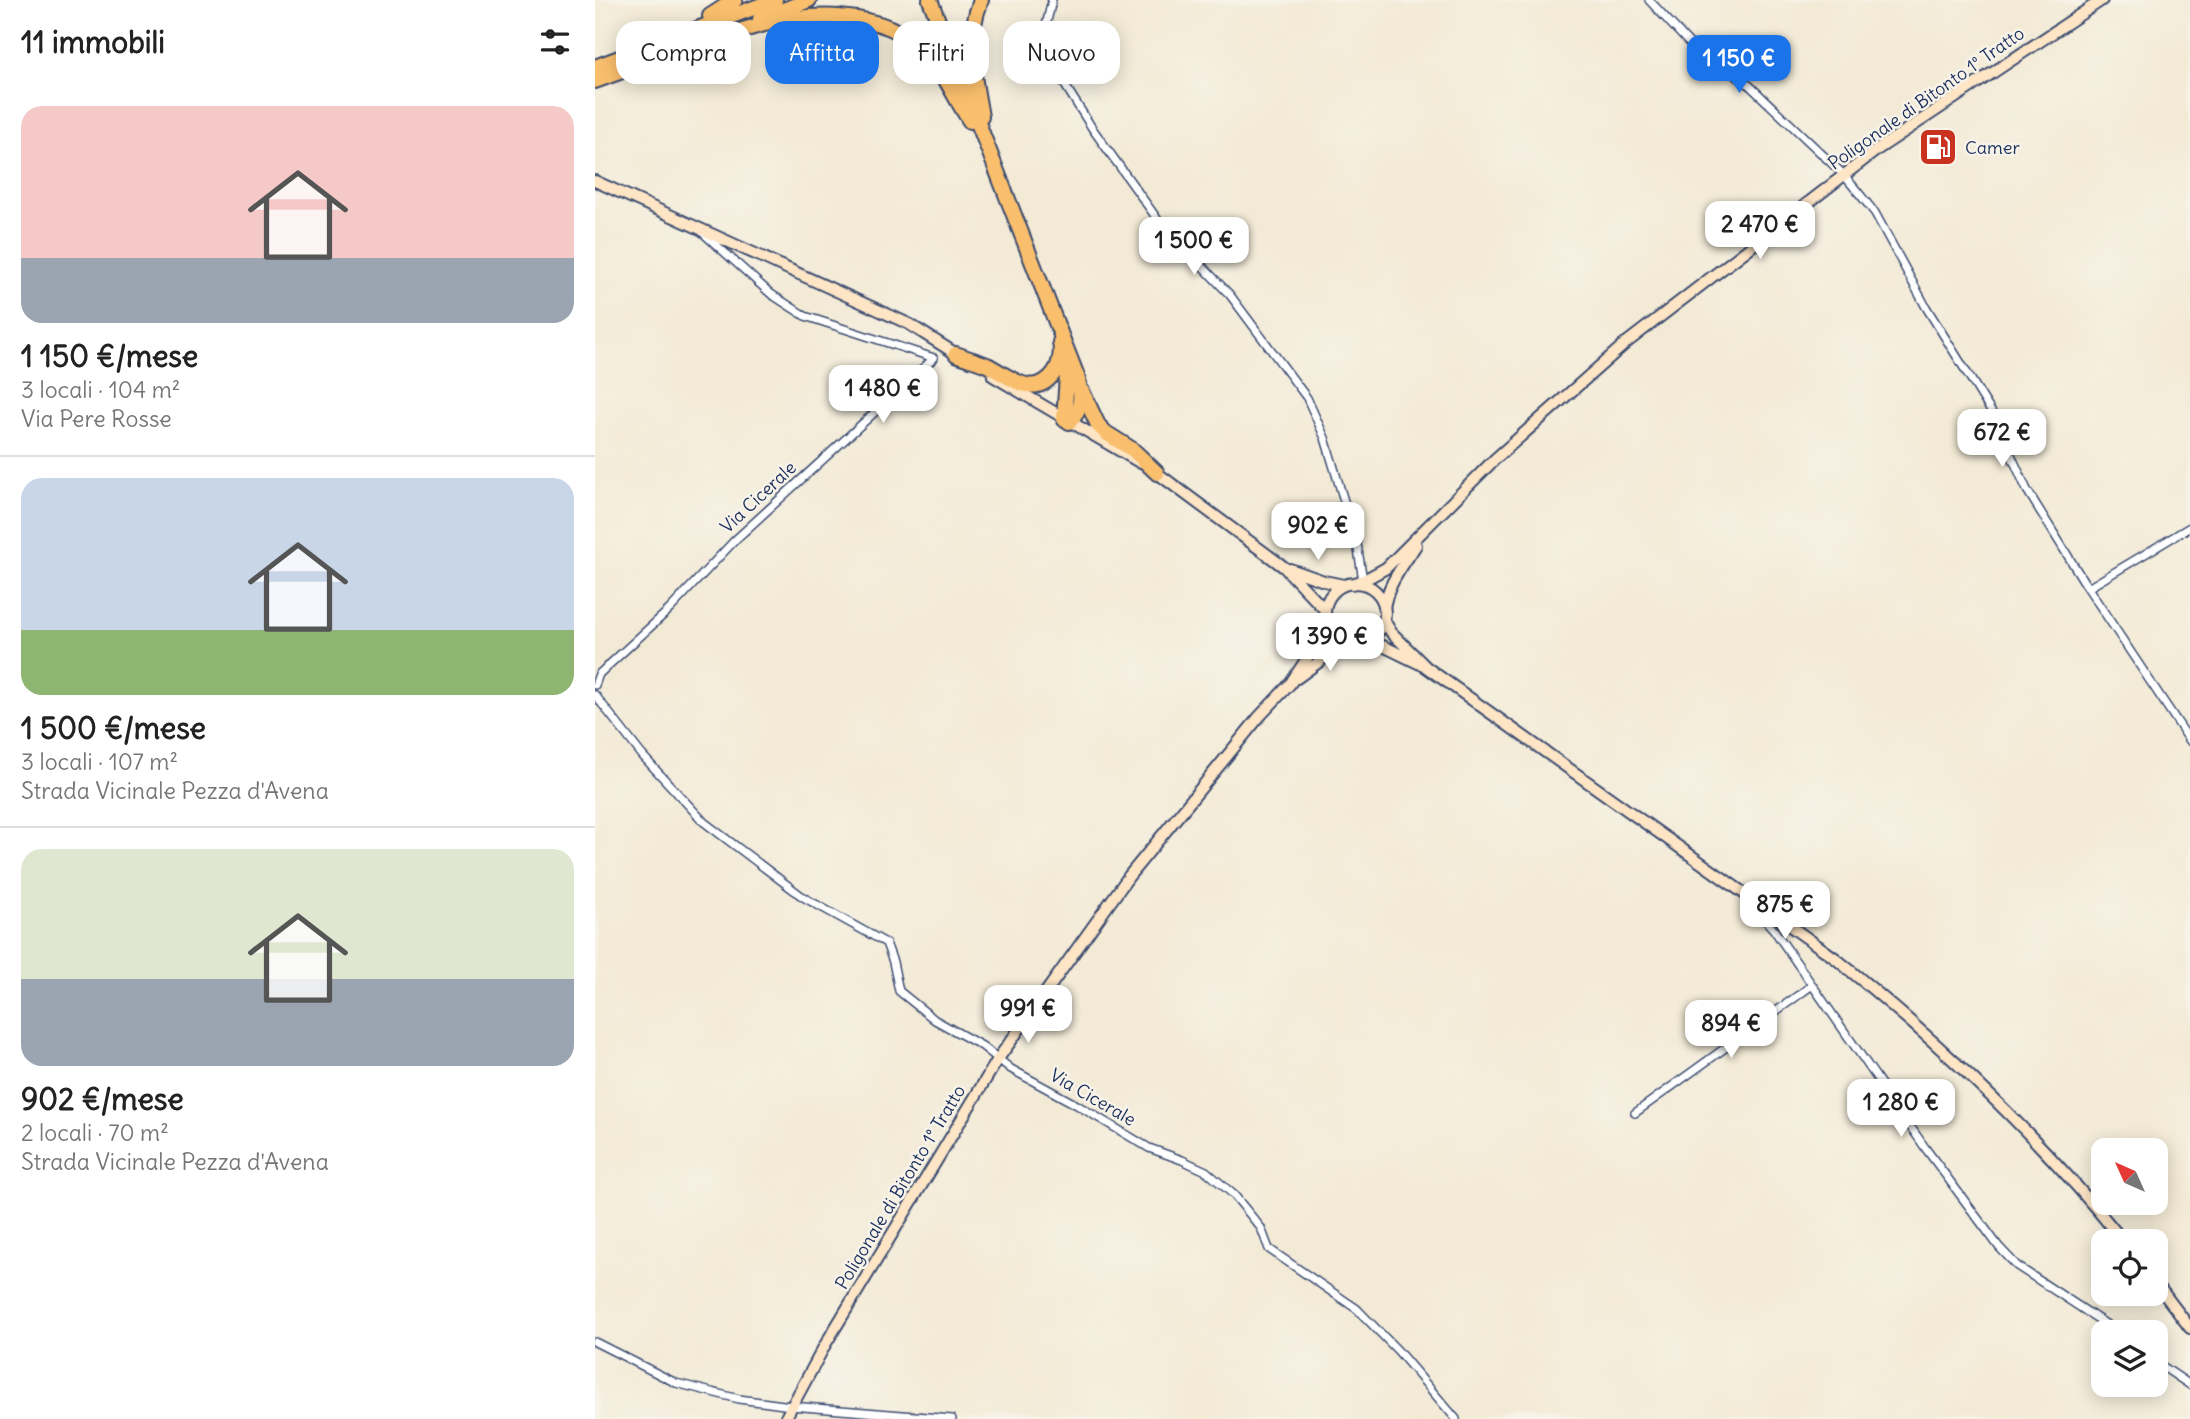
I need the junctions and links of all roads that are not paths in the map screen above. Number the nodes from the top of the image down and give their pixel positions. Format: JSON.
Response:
{"nodes":[{"id":1,"x":736,"y":0,"type":"edge"},
{"id":2,"x":775,"y":0,"type":"edge"},
{"id":3,"x":809,"y":0,"type":"edge"},
{"id":4,"x":930,"y":0,"type":"edge"},
{"id":5,"x":981,"y":0,"type":"edge"},
{"id":6,"x":1052,"y":0,"type":"edge"},
{"id":7,"x":1649,"y":0,"type":"edge"},
{"id":8,"x":2102,"y":0,"type":"edge"},
{"id":9,"x":700,"y":21,"type":"edge"},
{"id":10,"x":718,"y":21,"type":"edge"},
{"id":11,"x":751,"y":22,"type":"edge"},
{"id":12,"x":751,"y":28,"type":"edge"},
{"id":13,"x":616,"y":59,"type":"edge"},
{"id":14,"x":595,"y":67,"type":"edge"},
{"id":15,"x":616,"y":73,"type":"edge"},
{"id":16,"x":595,"y":81,"type":"edge"},
{"id":17,"x":987,"y":149,"type":"junction"},
{"id":18,"x":1844,"y":175,"type":"junction"},
{"id":19,"x":595,"y":181,"type":"edge"},
{"id":20,"x":697,"y":227,"type":"junction"},
{"id":21,"x":1058,"y":330,"type":"junction"},
{"id":22,"x":1061,"y":349,"type":"junction"},
{"id":23,"x":956,"y":354,"type":"junction"},
{"id":24,"x":1079,"y":385,"type":"junction"},
{"id":25,"x":1066,"y":420,"type":"junction"},
{"id":26,"x":1157,"y":473,"type":"junction"},
{"id":27,"x":2190,"y":527,"type":"edge"},
{"id":28,"x":1425,"y":531,"type":"junction"},
{"id":29,"x":1284,"y":567,"type":"junction"},
{"id":30,"x":1353,"y":583,"type":"junction"},
{"id":31,"x":2088,"y":588,"type":"junction"},
{"id":32,"x":1325,"y":612,"type":"junction"},
{"id":33,"x":1384,"y":615,"type":"junction"},
{"id":34,"x":1362,"y":642,"type":"junction"},
{"id":35,"x":1426,"y":667,"type":"junction"},
{"id":36,"x":1290,"y":684,"type":"junction"},
{"id":37,"x":595,"y":685,"type":"edge"},
{"id":38,"x":595,"y":695,"type":"edge"},
{"id":39,"x":2190,"y":741,"type":"edge"},
{"id":40,"x":1738,"y":889,"type":"junction"},
{"id":41,"x":1811,"y":986,"type":"junction"},
{"id":42,"x":998,"y":1059,"type":"junction"},
{"id":43,"x":1635,"y":1113,"type":"dead end"},
{"id":44,"x":2113,"y":1229,"type":"edge"},
{"id":45,"x":2168,"y":1299,"type":"edge"},
{"id":46,"x":2099,"y":1320,"type":"edge"},
{"id":47,"x":2190,"y":1328,"type":"edge"},
{"id":48,"x":595,"y":1342,"type":"edge"},
{"id":49,"x":2168,"y":1370,"type":"edge"},
{"id":50,"x":2190,"y":1385,"type":"edge"},
{"id":51,"x":791,"y":1406,"type":"junction"},
{"id":52,"x":785,"y":1419,"type":"edge"},
{"id":53,"x":952,"y":1419,"type":"edge"},
{"id":54,"x":1456,"y":1419,"type":"edge"}],
"edges":[{"from":1,"to":9,"type":"highway"},
{"from":2,"to":10,"type":"highway"},
{"from":3,"to":11,"type":"highway"},
{"from":4,"to":17,"type":"highway"},
{"from":5,"to":17,"type":"highway"},
{"from":6,"to":30,"type":"street"},
{"from":7,"to":18,"type":"street"},
{"from":8,"to":18,"type":"main road","name":"Poligonale di Bitonto 1° Tratto"},
{"from":12,"to":17,"type":"highway"},
{"from":13,"to":14,"type":"highway"},
{"from":15,"to":16,"type":"highway"},
{"from":17,"to":21,"type":"highway"},
{"from":18,"to":28,"type":"main road","name":"Poligonale di Bitonto 1° Tratto"},
{"from":18,"to":31,"type":"street"},
{"from":19,"to":20,"type":"main road"},
{"from":20,"to":23,"type":"main road"},
{"from":20,"to":37,"type":"street","name":"Via Cicerale"},
{"from":21,"to":22,"type":"highway"},
{"from":21,"to":24,"type":"highway"},
{"from":22,"to":23,"type":"highway"},
{"from":22,"to":25,"type":"highway"},
{"from":23,"to":25,"type":"main road"},
{"from":24,"to":25,"type":"highway"},
{"from":24,"to":26,"type":"highway"},
{"from":25,"to":26,"type":"main road"},
{"from":26,"to":29,"type":"main road"},
{"from":27,"to":31,"type":"street"},
{"from":28,"to":30,"type":"main road"},
{"from":28,"to":33,"type":"main road"},
{"from":29,"to":30,"type":"main road"},
{"from":29,"to":32,"type":"main road"},
{"from":30,"to":32,"type":"main road"},
{"from":30,"to":33,"type":"main road"},
{"from":31,"to":39,"type":"street"},
{"from":32,"to":34,"type":"main road"},
{"from":32,"to":36,"type":"main road"},
{"from":33,"to":34,"type":"main road"},
{"from":33,"to":35,"type":"main road"},
{"from":34,"to":35,"type":"main road"},
{"from":34,"to":36,"type":"main road"},
{"from":35,"to":40,"type":"main road"},
{"from":36,"to":42,"type":"main road","name":"Poligonale di Bitonto 1° Tratto"},
{"from":38,"to":42,"type":"street","name":"Via Cicerale"},
{"from":40,"to":41,"type":"street"},
{"from":40,"to":44,"type":"main road"},
{"from":41,"to":43,"type":"street"},
{"from":41,"to":46,"type":"street"},
{"from":42,"to":51,"type":"main road","name":"Poligonale di Bitonto 1° Tratto"},
{"from":42,"to":54,"type":"street","name":"Via Cicerale"},
{"from":45,"to":47,"type":"main road"},
{"from":48,"to":51,"type":"street"},
{"from":49,"to":50,"type":"street"},
{"from":51,"to":52,"type":"main road","name":"Poligonale di Bitonto 1° Tratto"},
{"from":51,"to":53,"type":"street"}]}
